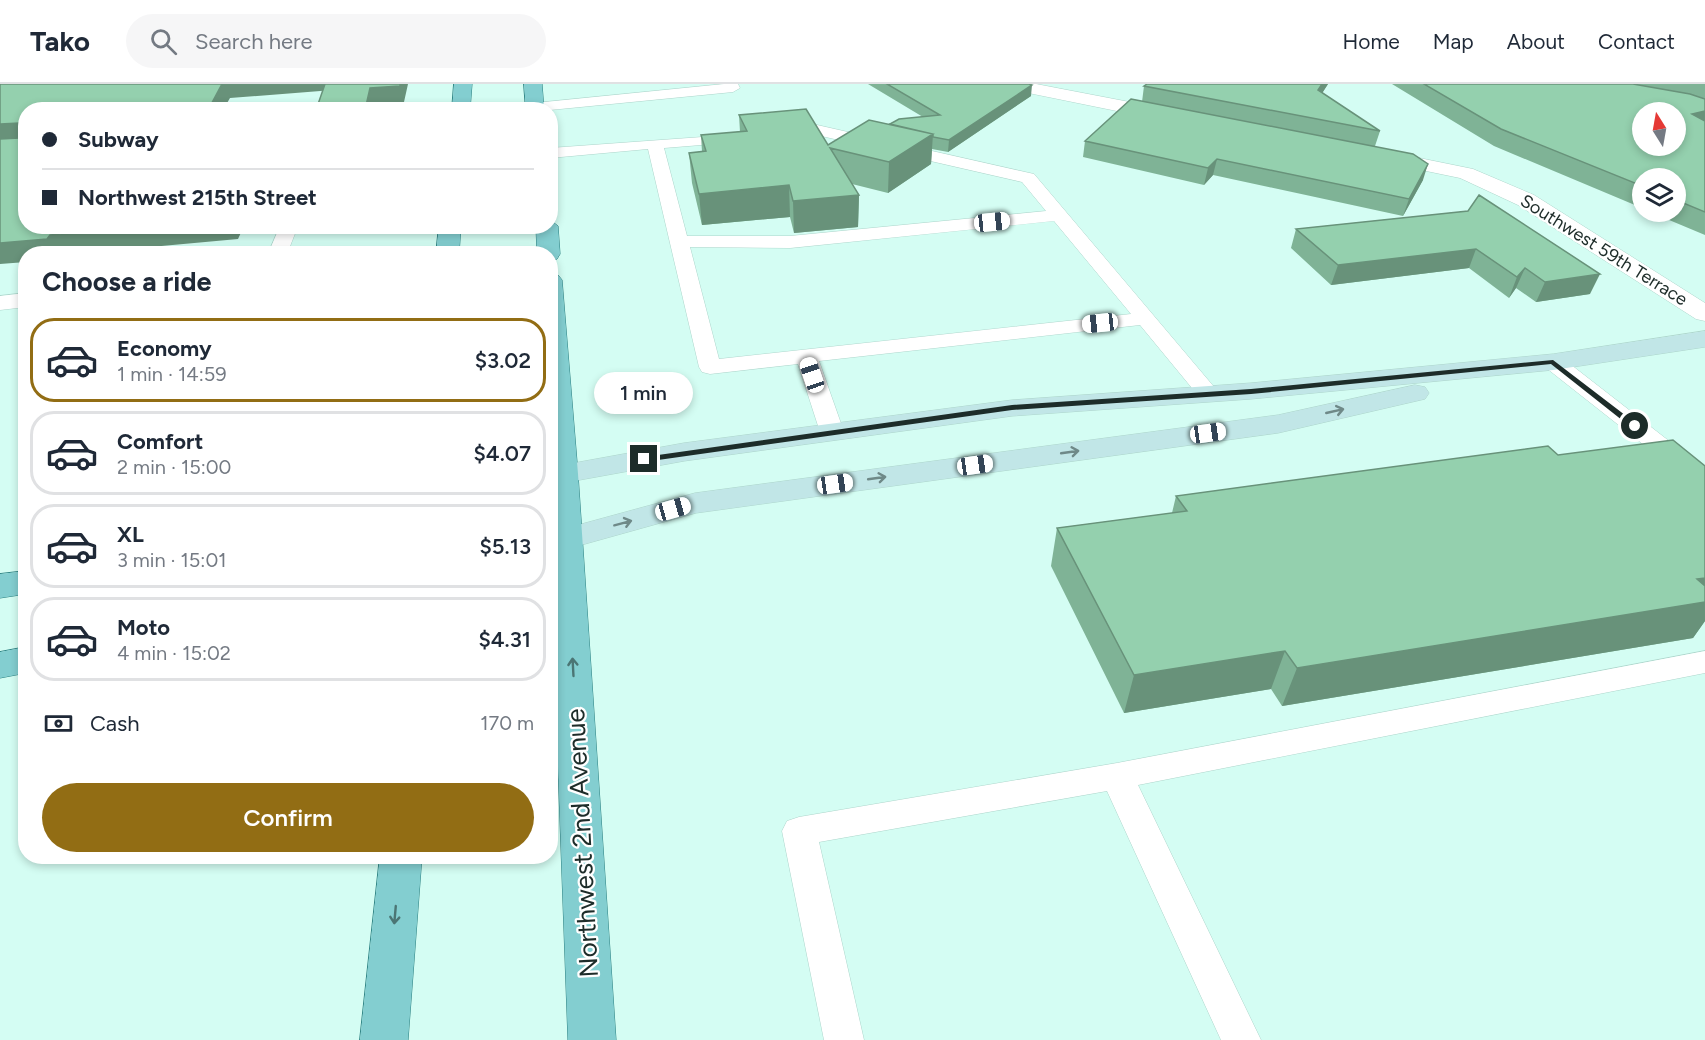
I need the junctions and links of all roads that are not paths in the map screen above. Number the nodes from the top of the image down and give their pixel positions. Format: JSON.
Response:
{"nodes":[{"id":1,"x":463,"y":84,"type":"edge"},
{"id":2,"x":533,"y":84,"type":"edge"},
{"id":3,"x":731,"y":84,"type":"edge"},
{"id":4,"x":1009,"y":84,"type":"edge"},
{"id":5,"x":461,"y":102,"type":"edge"},
{"id":6,"x":534,"y":102,"type":"edge"},
{"id":7,"x":558,"y":106,"type":"edge"},
{"id":8,"x":1185,"y":118,"type":"edge"},
{"id":9,"x":655,"y":144,"type":"junction"},
{"id":10,"x":558,"y":152,"type":"edge"},
{"id":11,"x":1360,"y":153,"type":"edge"},
{"id":12,"x":1059,"y":215,"type":"junction"},
{"id":13,"x":679,"y":241,"type":"junction"},
{"id":14,"x":18,"y":301,"type":"edge"},
{"id":15,"x":0,"y":303,"type":"edge"},
{"id":16,"x":1705,"y":314,"type":"edge"},
{"id":17,"x":1146,"y":318,"type":"junction"},
{"id":18,"x":1705,"y":339,"type":"edge"},
{"id":19,"x":806,"y":356,"type":"junction"},
{"id":20,"x":1553,"y":362,"type":"junction"},
{"id":21,"x":1209,"y":394,"type":"junction"},
{"id":22,"x":832,"y":432,"type":"junction"},
{"id":23,"x":558,"y":476,"type":"edge"},
{"id":24,"x":1705,"y":481,"type":"edge"},
{"id":25,"x":558,"y":508,"type":"edge"},
{"id":26,"x":559,"y":541,"type":"edge"},
{"id":27,"x":18,"y":583,"type":"edge"},
{"id":28,"x":0,"y":586,"type":"edge"},
{"id":29,"x":18,"y":662,"type":"edge"},
{"id":30,"x":1705,"y":662,"type":"edge"},
{"id":31,"x":0,"y":665,"type":"edge"},
{"id":32,"x":1117,"y":776,"type":"junction"},
{"id":33,"x":400,"y":864,"type":"edge"},
{"id":34,"x":384,"y":1040,"type":"edge"},
{"id":35,"x":592,"y":1040,"type":"edge"},
{"id":36,"x":843,"y":1040,"type":"edge"},
{"id":37,"x":1241,"y":1040,"type":"edge"}],
"edges":[{"from":1,"to":5,"type":"main road"},
{"from":2,"to":6,"type":"main road"},
{"from":3,"to":7,"type":"lane"},
{"from":4,"to":8,"type":"street"},
{"from":9,"to":10,"type":"lane"},
{"from":9,"to":12,"type":"lane"},
{"from":9,"to":13,"type":"lane"},
{"from":11,"to":16,"type":"street","name":"Southwest 59th Terrace"},
{"from":12,"to":13,"type":"lane"},
{"from":12,"to":17,"type":"lane"},
{"from":13,"to":19,"type":"lane"},
{"from":14,"to":15,"type":"street"},
{"from":17,"to":19,"type":"lane"},
{"from":17,"to":21,"type":"lane"},
{"from":18,"to":20,"type":"street"},
{"from":19,"to":22,"type":"lane"},
{"from":20,"to":21,"type":"street"},
{"from":20,"to":24,"type":"lane"},
{"from":26,"to":20,"type":"street","one_way":true},
{"from":21,"to":22,"type":"street"},
{"from":22,"to":23,"type":"street"},
{"from":25,"to":26,"type":"main road","name":"Northwest 2nd Avenue"},
{"from":35,"to":26,"type":"main road","name":"Northwest 2nd Avenue","one_way":true},
{"from":27,"to":28,"type":"main road"},
{"from":29,"to":31,"type":"main road"},
{"from":30,"to":32,"type":"lane"},
{"from":32,"to":36,"type":"lane"},
{"from":32,"to":37,"type":"lane"},
{"from":33,"to":34,"type":"main road","one_way":true}]}
